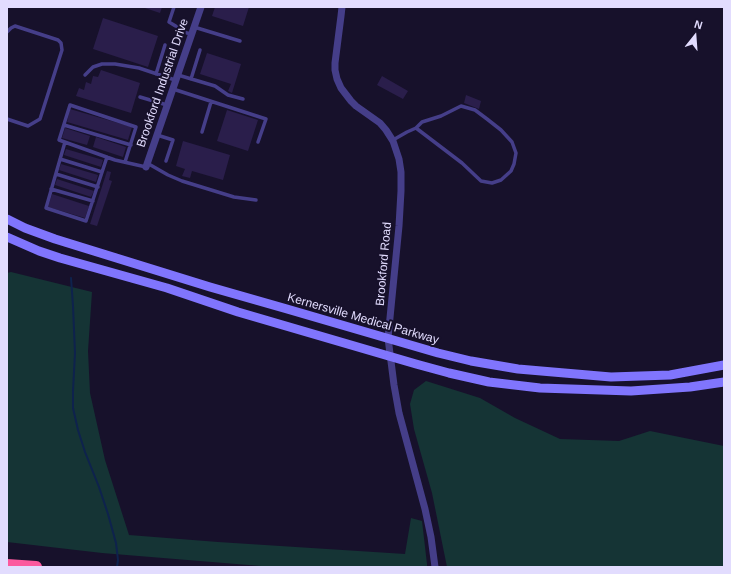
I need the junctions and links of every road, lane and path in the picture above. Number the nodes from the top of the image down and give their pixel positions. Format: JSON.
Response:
{"nodes":[{"id":1,"x":174,"y":7,"type":"edge"},
{"id":2,"x":201,"y":7,"type":"edge"},
{"id":3,"x":342,"y":7,"type":"edge"},
{"id":4,"x":193,"y":31,"type":"junction"},
{"id":5,"x":7,"y":32,"type":"edge"},
{"id":6,"x":240,"y":41,"type":"dead end"},
{"id":7,"x":166,"y":45,"type":"dead end"},
{"id":8,"x":200,"y":50,"type":"dead end"},
{"id":9,"x":156,"y":74,"type":"junction"},
{"id":10,"x":85,"y":76,"type":"dead end"},
{"id":11,"x":177,"y":78,"type":"junction"},
{"id":12,"x":191,"y":79,"type":"junction"},
{"id":13,"x":172,"y":90,"type":"junction"},
{"id":14,"x":140,"y":97,"type":"dead end"},
{"id":15,"x":243,"y":99,"type":"dead end"},
{"id":16,"x":211,"y":102,"type":"junction"},
{"id":17,"x":167,"y":105,"type":"junction"},
{"id":18,"x":7,"y":119,"type":"edge"},
{"id":19,"x":64,"y":125,"type":"junction"},
{"id":20,"x":416,"y":128,"type":"junction"},
{"id":21,"x":202,"y":132,"type":"dead end"},
{"id":22,"x":157,"y":135,"type":"junction"},
{"id":23,"x":393,"y":140,"type":"junction"},
{"id":24,"x":65,"y":142,"type":"junction"},
{"id":25,"x":258,"y":142,"type":"dead end"},
{"id":26,"x":131,"y":145,"type":"junction"},
{"id":27,"x":107,"y":157,"type":"junction"},
{"id":28,"x":60,"y":159,"type":"junction"},
{"id":29,"x":166,"y":161,"type":"dead end"},
{"id":30,"x":125,"y":162,"type":"junction"},
{"id":31,"x":147,"y":165,"type":"junction"},
{"id":32,"x":102,"y":172,"type":"junction"},
{"id":33,"x":56,"y":174,"type":"junction"},
{"id":34,"x":98,"y":187,"type":"junction"},
{"id":35,"x":51,"y":189,"type":"junction"},
{"id":36,"x":256,"y":200,"type":"dead end"},
{"id":37,"x":93,"y":201,"type":"junction"},
{"id":38,"x":7,"y":219,"type":"edge"},
{"id":39,"x":7,"y":237,"type":"edge"},
{"id":40,"x":191,"y":281,"type":"junction"},
{"id":41,"x":187,"y":295,"type":"junction"},
{"id":42,"x":388,"y":338,"type":"junction"},
{"id":43,"x":390,"y":357,"type":"junction"},
{"id":44,"x":724,"y":365,"type":"edge"},
{"id":45,"x":611,"y":377,"type":"junction"},
{"id":46,"x":724,"y":382,"type":"edge"},
{"id":47,"x":611,"y":391,"type":"junction"},
{"id":48,"x":7,"y":565,"type":"edge"},
{"id":49,"x":36,"y":567,"type":"edge"},
{"id":50,"x":435,"y":567,"type":"edge"}],
"edges":[{"from":1,"to":4,"type":"lane"},
{"from":2,"to":4,"type":"street","name":"Brookford Industrial Drive"},
{"from":3,"to":23,"type":"street","name":"Brookford Road"},
{"from":4,"to":6,"type":"lane"},
{"from":4,"to":11,"type":"street","name":"Brookford Industrial Drive"},
{"from":5,"to":18,"type":"lane"},
{"from":7,"to":9,"type":"lane"},
{"from":8,"to":12,"type":"lane"},
{"from":9,"to":10,"type":"lane"},
{"from":9,"to":11,"type":"lane"},
{"from":11,"to":12,"type":"lane"},
{"from":11,"to":13,"type":"street","name":"Brookford Industrial Drive"},
{"from":12,"to":15,"type":"lane"},
{"from":13,"to":16,"type":"lane"},
{"from":13,"to":17,"type":"street","name":"Brookford Industrial Drive"},
{"from":14,"to":17,"type":"lane"},
{"from":16,"to":21,"type":"lane"},
{"from":16,"to":25,"type":"lane"},
{"from":17,"to":22,"type":"street","name":"Brookford Industrial Drive"},
{"from":19,"to":24,"type":"lane"},
{"from":19,"to":26,"type":"lane"},
{"from":19,"to":26,"type":"lane"},
{"from":20,"to":20,"type":"lane"},
{"from":20,"to":23,"type":"lane"},
{"from":22,"to":29,"type":"lane"},
{"from":22,"to":31,"type":"street","name":"Brookford Industrial Drive"},
{"from":23,"to":42,"type":"street","name":"Brookford Road"},
{"from":24,"to":27,"type":"lane"},
{"from":24,"to":28,"type":"lane"},
{"from":26,"to":30,"type":"lane"},
{"from":27,"to":30,"type":"lane"},
{"from":27,"to":32,"type":"lane"},
{"from":28,"to":32,"type":"lane"},
{"from":28,"to":33,"type":"lane"},
{"from":30,"to":31,"type":"lane"},
{"from":31,"to":36,"type":"lane"},
{"from":32,"to":34,"type":"lane"},
{"from":33,"to":34,"type":"lane"},
{"from":33,"to":35,"type":"lane"},
{"from":34,"to":37,"type":"lane"},
{"from":35,"to":37,"type":"lane"},
{"from":35,"to":37,"type":"lane"},
{"from":38,"to":40,"type":"main road","name":"Kernersville Medical Parkway"},
{"from":39,"to":41,"type":"main road"},
{"from":40,"to":41,"type":"main road"},
{"from":40,"to":42,"type":"main road","name":"Kernersville Medical Parkway"},
{"from":41,"to":43,"type":"main road"},
{"from":42,"to":43,"type":"street","name":"Brookford Road"},
{"from":42,"to":45,"type":"main road","name":"Kernersville Medical Parkway"},
{"from":43,"to":47,"type":"main road"},
{"from":43,"to":50,"type":"street","name":"Brookford Road"},
{"from":44,"to":45,"type":"main road","name":"Kernersville Medical Parkway"},
{"from":45,"to":47,"type":"main road"},
{"from":46,"to":47,"type":"main road"},
{"from":48,"to":49,"type":"highway"}]}
